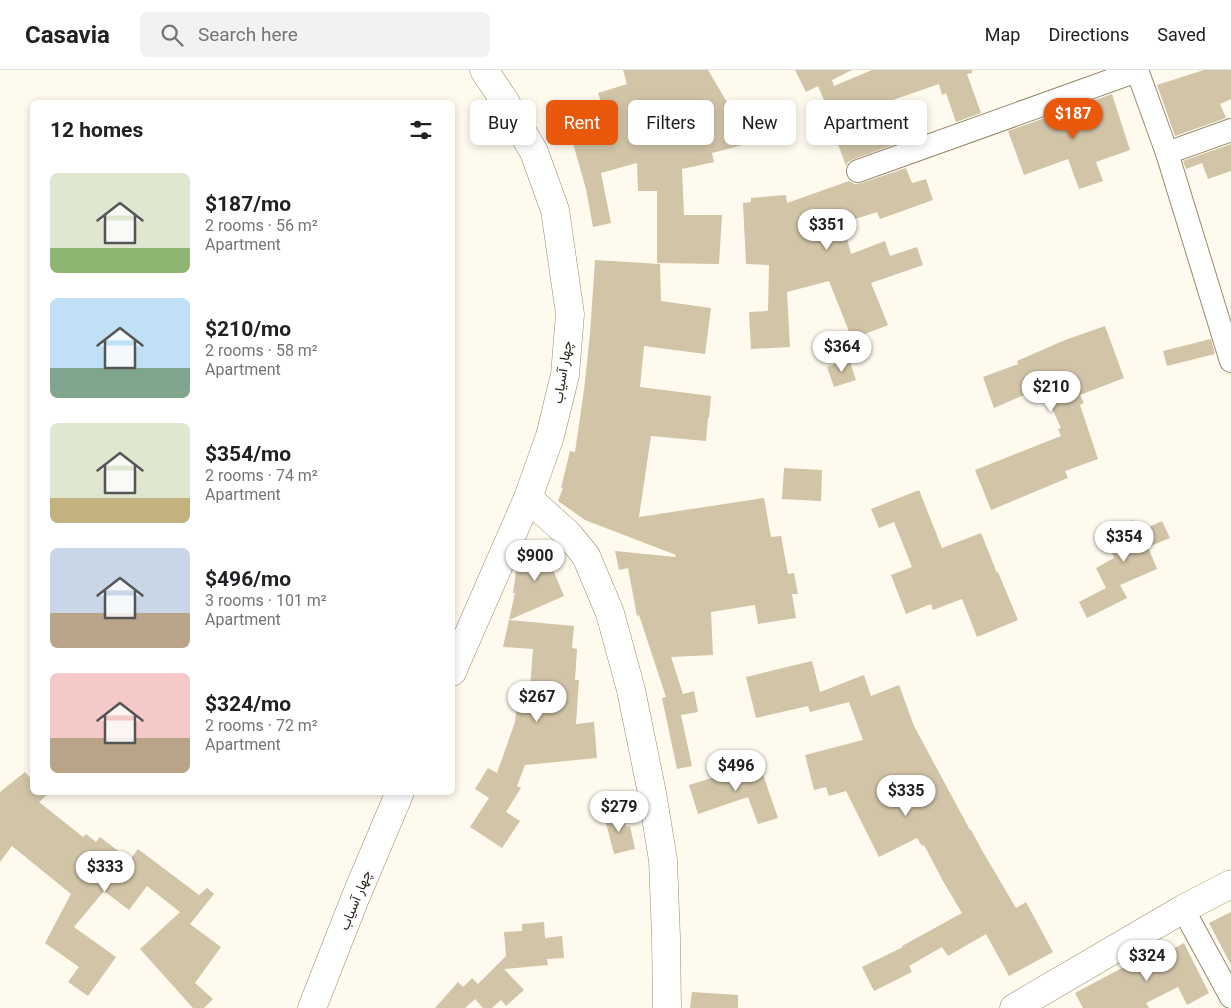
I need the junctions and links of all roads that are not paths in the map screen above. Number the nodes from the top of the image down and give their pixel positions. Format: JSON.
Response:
{"nodes":[{"id":1,"x":484,"y":70,"type":"edge"},
{"id":2,"x":1137,"y":70,"type":"edge"},
{"id":3,"x":1231,"y":130,"type":"edge"},
{"id":4,"x":1167,"y":153,"type":"junction"},
{"id":5,"x":858,"y":170,"type":"dead end"},
{"id":6,"x":1231,"y":361,"type":"edge"},
{"id":7,"x":528,"y":498,"type":"junction"},
{"id":8,"x":455,"y":665,"type":"edge"},
{"id":9,"x":399,"y":795,"type":"edge"},
{"id":10,"x":1231,"y":884,"type":"edge"},
{"id":11,"x":1183,"y":909,"type":"junction"},
{"id":12,"x":1231,"y":997,"type":"edge"},
{"id":13,"x":312,"y":1008,"type":"edge"},
{"id":14,"x":667,"y":1008,"type":"edge"},
{"id":15,"x":1014,"y":1008,"type":"edge"}],
"edges":[{"from":1,"to":7,"type":"main road","name":"چهار آسیاب"},
{"from":2,"to":4,"type":"street"},
{"from":2,"to":5,"type":"street"},
{"from":3,"to":4,"type":"street"},
{"from":4,"to":6,"type":"street"},
{"from":7,"to":8,"type":"main road","name":"چهار آسیاب"},
{"from":7,"to":14,"type":"main road"},
{"from":9,"to":13,"type":"main road","name":"چهار آسیاب"},
{"from":10,"to":11,"type":"main road"},
{"from":11,"to":12,"type":"street"},
{"from":11,"to":15,"type":"main road"}]}
